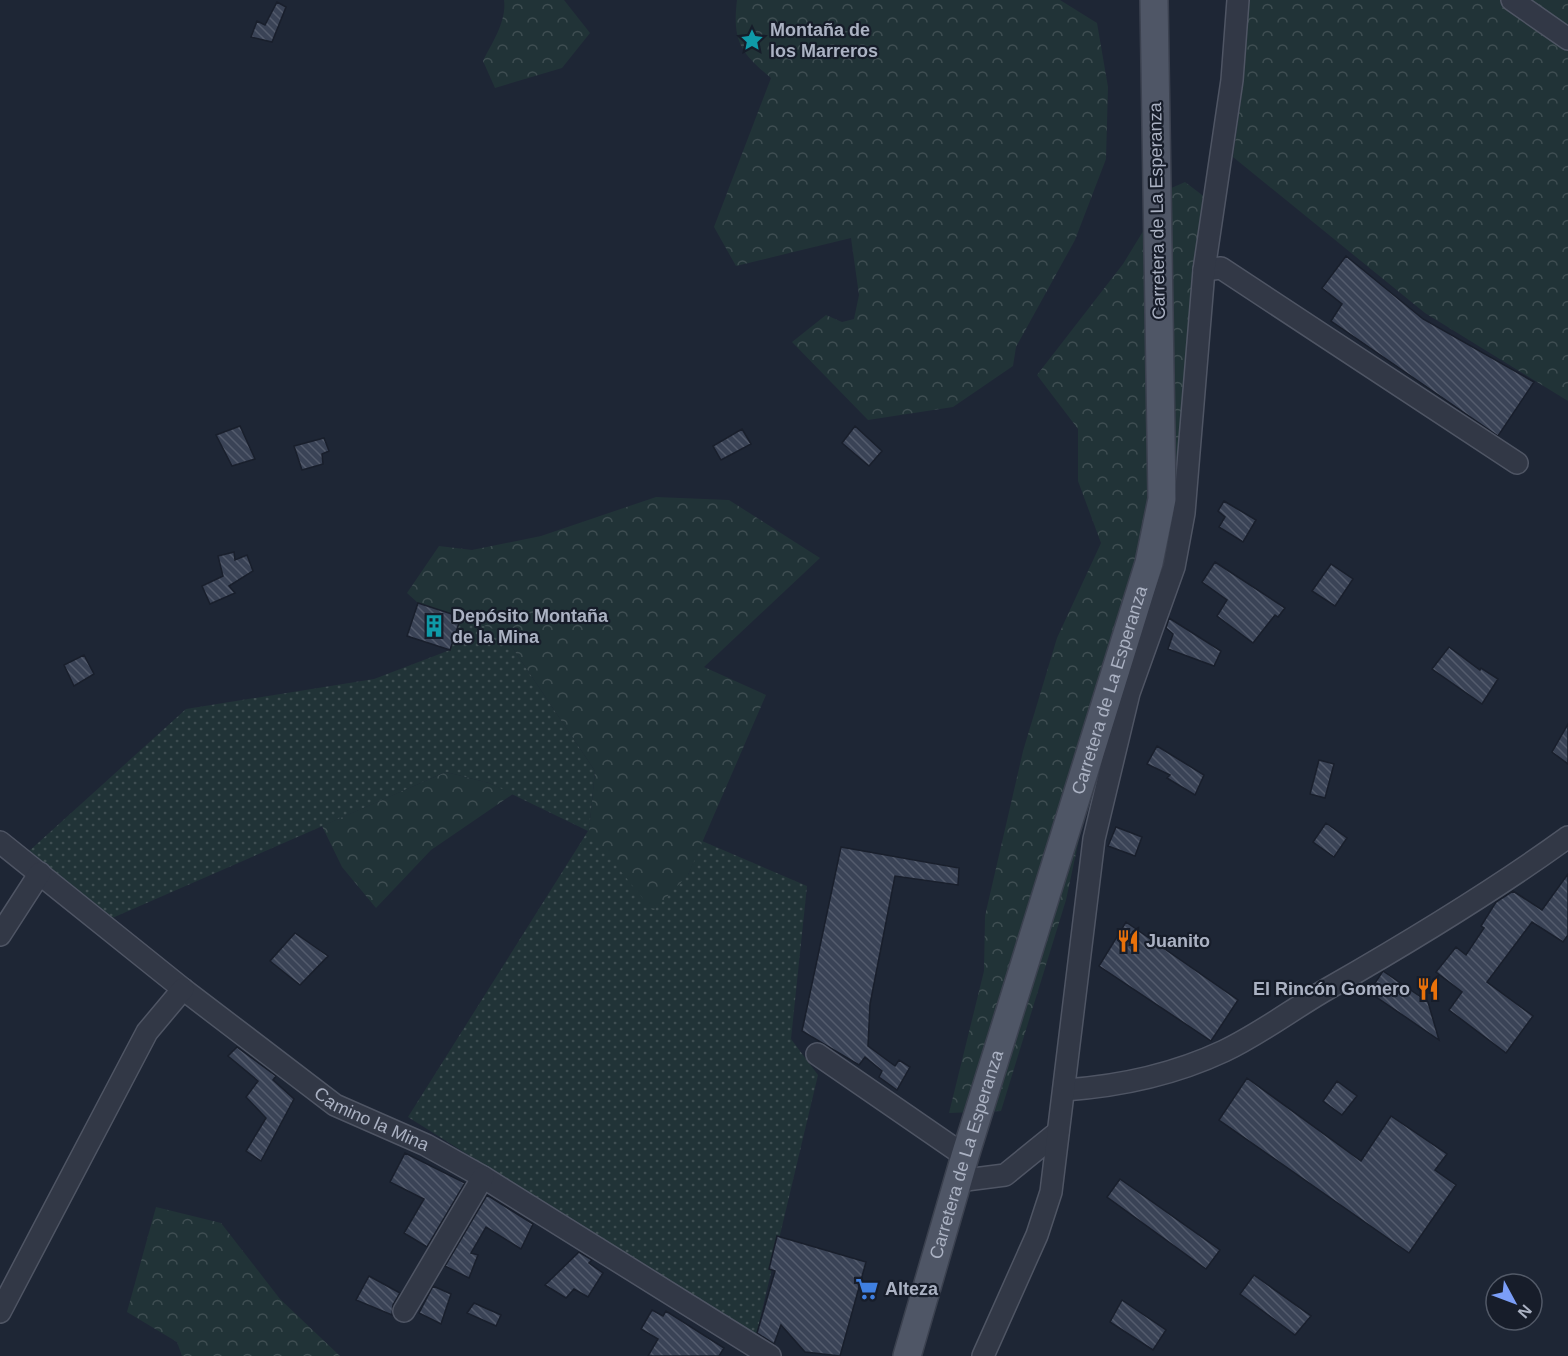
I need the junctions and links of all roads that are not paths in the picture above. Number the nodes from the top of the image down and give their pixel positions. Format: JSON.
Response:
{"nodes":[{"id":1,"x":1154,"y":0,"type":"edge"},
{"id":2,"x":1238,"y":0,"type":"edge"},
{"id":3,"x":1512,"y":0,"type":"edge"},
{"id":4,"x":1568,"y":39,"type":"edge"},
{"id":5,"x":1204,"y":270,"type":"junction"},
{"id":6,"x":1517,"y":463,"type":"dead end"},
{"id":7,"x":1568,"y":837,"type":"edge"},
{"id":8,"x":0,"y":842,"type":"edge"},
{"id":9,"x":40,"y":873,"type":"junction"},
{"id":10,"x":0,"y":935,"type":"edge"},
{"id":11,"x":183,"y":989,"type":"junction"},
{"id":12,"x":817,"y":1054,"type":"dead end"},
{"id":13,"x":1065,"y":1090,"type":"junction"},
{"id":14,"x":1058,"y":1132,"type":"junction"},
{"id":15,"x":962,"y":1168,"type":"junction"},
{"id":16,"x":483,"y":1178,"type":"junction"},
{"id":17,"x":404,"y":1311,"type":"dead end"},
{"id":18,"x":0,"y":1312,"type":"edge"},
{"id":19,"x":770,"y":1356,"type":"edge"},
{"id":20,"x":907,"y":1356,"type":"edge"},
{"id":21,"x":983,"y":1356,"type":"edge"}],
"edges":[{"from":1,"to":15,"type":"main road","name":"Carretera de La Esperanza"},
{"from":2,"to":5,"type":"street"},
{"from":3,"to":4,"type":"street"},
{"from":5,"to":6,"type":"street"},
{"from":5,"to":13,"type":"street"},
{"from":7,"to":13,"type":"street"},
{"from":8,"to":9,"type":"street","name":"Camino la Mina"},
{"from":9,"to":10,"type":"street"},
{"from":9,"to":11,"type":"street","name":"Camino la Mina"},
{"from":11,"to":16,"type":"street","name":"Camino la Mina"},
{"from":11,"to":18,"type":"street"},
{"from":12,"to":15,"type":"street"},
{"from":13,"to":14,"type":"street"},
{"from":14,"to":15,"type":"street"},
{"from":14,"to":21,"type":"street"},
{"from":15,"to":20,"type":"main road","name":"Carretera de La Esperanza"},
{"from":16,"to":17,"type":"street"},
{"from":16,"to":19,"type":"street","name":"Camino la Mina"}]}
